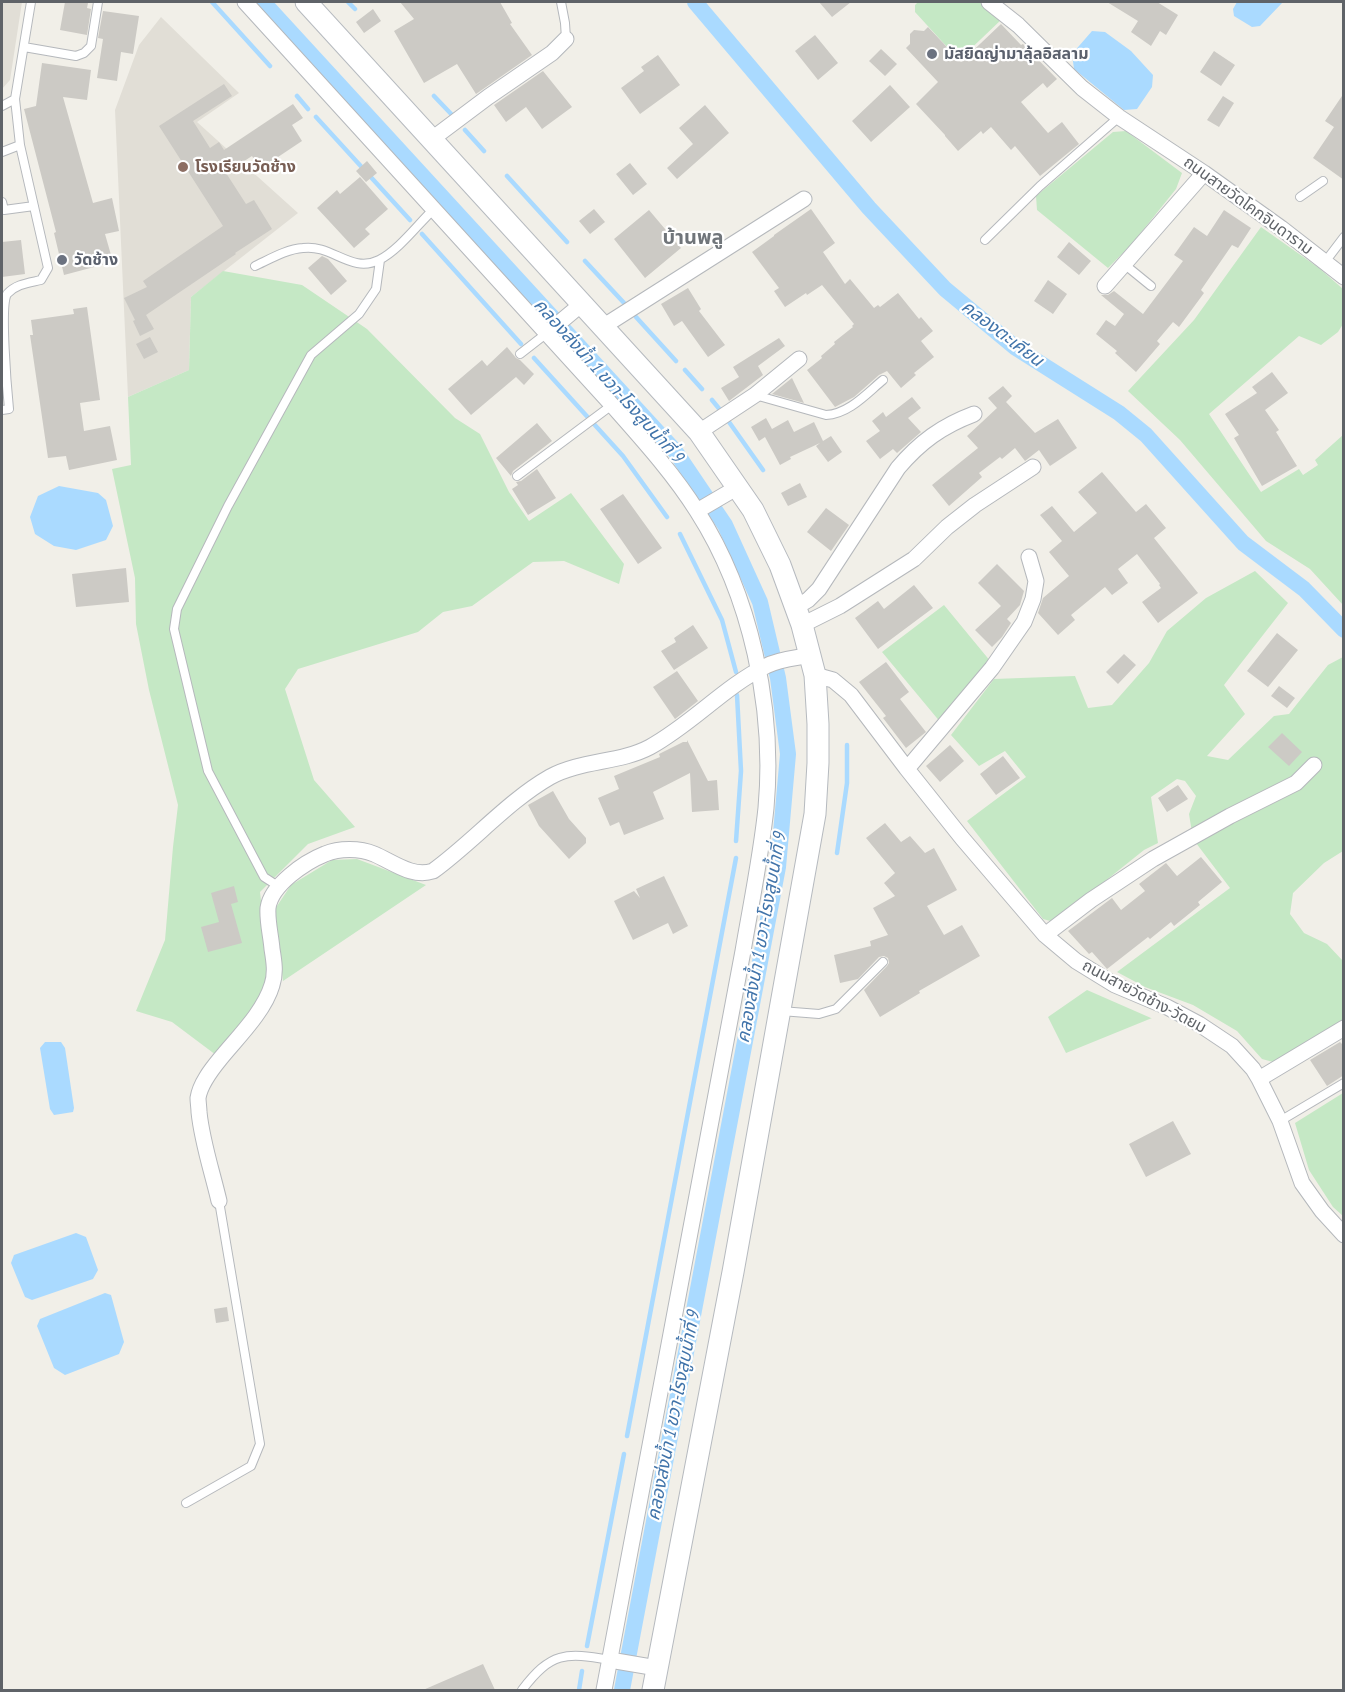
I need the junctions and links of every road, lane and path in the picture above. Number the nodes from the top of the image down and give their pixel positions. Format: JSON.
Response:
{"nodes":[{"id":1,"x":31,"y":2,"type":"edge"},
{"id":2,"x":98,"y":2,"type":"edge"},
{"id":3,"x":245,"y":2,"type":"edge"},
{"id":4,"x":306,"y":2,"type":"edge"},
{"id":5,"x":561,"y":2,"type":"edge"},
{"id":6,"x":989,"y":2,"type":"edge"},
{"id":7,"x":566,"y":39,"type":"joint"},
{"id":8,"x":24,"y":47,"type":"junction"},
{"id":9,"x":15,"y":99,"type":"junction"},
{"id":10,"x":2,"y":106,"type":"edge"},
{"id":11,"x":1119,"y":117,"type":"junction"},
{"id":12,"x":432,"y":139,"type":"junction"},
{"id":13,"x":20,"y":145,"type":"junction"},
{"id":14,"x":2,"y":152,"type":"edge"},
{"id":15,"x":1204,"y":173,"type":"junction"},
{"id":16,"x":1323,"y":181,"type":"dead end"},
{"id":17,"x":1300,"y":197,"type":"dead end"},
{"id":18,"x":804,"y":199,"type":"dead end"},
{"id":19,"x":2,"y":202,"type":"edge"},
{"id":20,"x":34,"y":206,"type":"junction"},
{"id":21,"x":434,"y":209,"type":"junction"},
{"id":22,"x":1344,"y":237,"type":"edge"},
{"id":23,"x":985,"y":240,"type":"dead end"},
{"id":24,"x":380,"y":260,"type":"junction"},
{"id":25,"x":1324,"y":262,"type":"junction"},
{"id":26,"x":1124,"y":264,"type":"junction"},
{"id":27,"x":255,"y":266,"type":"dead end"},
{"id":28,"x":1344,"y":278,"type":"edge"},
{"id":29,"x":1105,"y":286,"type":"dead end"},
{"id":30,"x":1150,"y":286,"type":"dead end"},
{"id":31,"x":577,"y":308,"type":"junction"},
{"id":32,"x":2,"y":313,"type":"edge"},
{"id":33,"x":604,"y":326,"type":"junction"},
{"id":34,"x":549,"y":331,"type":"junction"},
{"id":35,"x":520,"y":354,"type":"dead end"},
{"id":36,"x":798,"y":359,"type":"dead end"},
{"id":37,"x":883,"y":380,"type":"dead end"},
{"id":38,"x":755,"y":395,"type":"junction"},
{"id":39,"x":609,"y":407,"type":"junction"},
{"id":40,"x":2,"y":410,"type":"edge"},
{"id":41,"x":974,"y":414,"type":"dead end"},
{"id":42,"x":699,"y":432,"type":"junction"},
{"id":43,"x":1033,"y":467,"type":"dead end"},
{"id":44,"x":518,"y":476,"type":"dead end"},
{"id":45,"x":731,"y":491,"type":"junction"},
{"id":46,"x":702,"y":508,"type":"junction"},
{"id":47,"x":1029,"y":556,"type":"dead end"},
{"id":48,"x":799,"y":616,"type":"junction"},
{"id":49,"x":806,"y":663,"type":"junction"},
{"id":50,"x":764,"y":668,"type":"junction"},
{"id":51,"x":1314,"y":765,"type":"dead end"},
{"id":52,"x":907,"y":769,"type":"junction"},
{"id":53,"x":278,"y":886,"type":"junction"},
{"id":54,"x":1045,"y":935,"type":"junction"},
{"id":55,"x":883,"y":962,"type":"dead end"},
{"id":56,"x":780,"y":1011,"type":"junction"},
{"id":57,"x":1344,"y":1028,"type":"edge"},
{"id":58,"x":1259,"y":1078,"type":"junction"},
{"id":59,"x":1344,"y":1083,"type":"edge"},
{"id":60,"x":1280,"y":1121,"type":"junction"},
{"id":61,"x":219,"y":1201,"type":"joint"},
{"id":62,"x":1344,"y":1235,"type":"edge"},
{"id":63,"x":186,"y":1503,"type":"dead end"},
{"id":64,"x":615,"y":1660,"type":"junction"},
{"id":65,"x":648,"y":1666,"type":"junction"},
{"id":66,"x":522,"y":1690,"type":"edge"},
{"id":67,"x":604,"y":1690,"type":"edge"},
{"id":68,"x":653,"y":1690,"type":"edge"}],
"edges":[{"from":1,"to":8,"type":"lane"},
{"from":2,"to":8,"type":"lane"},
{"from":3,"to":21,"type":"street"},
{"from":4,"to":12,"type":"main road"},
{"from":5,"to":7,"type":"lane"},
{"from":6,"to":11,"type":"street","name":"ถนนสายวัดโคกจินดาราม"},
{"from":7,"to":12,"type":"street"},
{"from":8,"to":9,"type":"lane"},
{"from":9,"to":10,"type":"lane"},
{"from":9,"to":13,"type":"lane"},
{"from":11,"to":15,"type":"street","name":"ถนนสายวัดโคกจินดาราม"},
{"from":11,"to":23,"type":"lane"},
{"from":12,"to":31,"type":"main road"},
{"from":13,"to":14,"type":"lane"},
{"from":13,"to":20,"type":"lane"},
{"from":15,"to":25,"type":"street","name":"ถนนสายวัดโคกจินดาราม"},
{"from":15,"to":26,"type":"street"},
{"from":16,"to":17,"type":"lane"},
{"from":18,"to":33,"type":"street"},
{"from":19,"to":20,"type":"lane"},
{"from":20,"to":32,"type":"lane"},
{"from":21,"to":24,"type":"lane"},
{"from":21,"to":34,"type":"street"},
{"from":22,"to":25,"type":"lane"},
{"from":24,"to":27,"type":"lane"},
{"from":24,"to":53,"type":"lane"},
{"from":25,"to":28,"type":"street","name":"ถนนสายวัดโคกจินดาราม"},
{"from":26,"to":29,"type":"street"},
{"from":26,"to":30,"type":"lane"},
{"from":31,"to":33,"type":"main road"},
{"from":31,"to":34,"type":"street"},
{"from":32,"to":40,"type":"lane"},
{"from":33,"to":42,"type":"main road"},
{"from":34,"to":35,"type":"lane"},
{"from":34,"to":39,"type":"street"},
{"from":36,"to":38,"type":"street"},
{"from":37,"to":38,"type":"lane"},
{"from":38,"to":42,"type":"street"},
{"from":39,"to":44,"type":"lane"},
{"from":39,"to":46,"type":"street"},
{"from":41,"to":48,"type":"street"},
{"from":42,"to":45,"type":"main road"},
{"from":43,"to":48,"type":"street"},
{"from":45,"to":46,"type":"street"},
{"from":45,"to":48,"type":"main road"},
{"from":46,"to":50,"type":"street"},
{"from":47,"to":52,"type":"street"},
{"from":48,"to":49,"type":"main road"},
{"from":49,"to":50,"type":"street"},
{"from":49,"to":52,"type":"street","name":"ถนนสายวัดช้าง-วัดยม"},
{"from":49,"to":56,"type":"main road"},
{"from":50,"to":53,"type":"street"},
{"from":50,"to":64,"type":"street"},
{"from":51,"to":54,"type":"street"},
{"from":52,"to":54,"type":"street","name":"ถนนสายวัดช้าง-วัดยม"},
{"from":53,"to":61,"type":"street"},
{"from":54,"to":58,"type":"street","name":"ถนนสายวัดช้าง-วัดยม"},
{"from":55,"to":56,"type":"lane"},
{"from":56,"to":65,"type":"main road"},
{"from":57,"to":58,"type":"street"},
{"from":58,"to":60,"type":"street","name":"ถนนสายวัดช้าง-วัดยม"},
{"from":59,"to":60,"type":"lane"},
{"from":60,"to":62,"type":"street","name":"ถนนสายวัดช้าง-วัดยม"},
{"from":61,"to":63,"type":"lane"},
{"from":64,"to":65,"type":"street"},
{"from":64,"to":66,"type":"lane"},
{"from":64,"to":67,"type":"street"},
{"from":65,"to":68,"type":"main road"}]}
